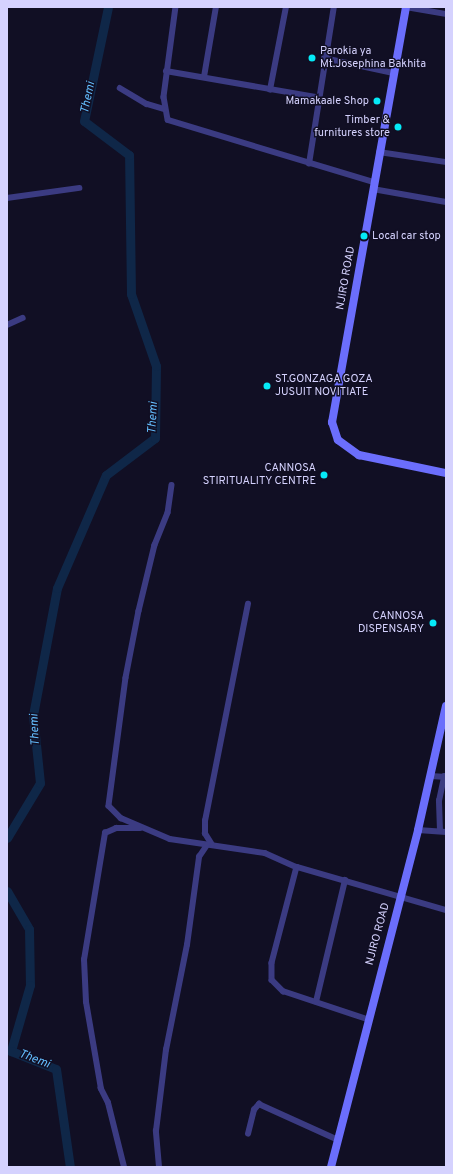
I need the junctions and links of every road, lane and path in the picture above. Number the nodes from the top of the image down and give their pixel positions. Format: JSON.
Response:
{"nodes":[{"id":1,"x":176,"y":7,"type":"edge"},
{"id":2,"x":216,"y":7,"type":"edge"},
{"id":3,"x":286,"y":7,"type":"edge"},
{"id":4,"x":334,"y":7,"type":"edge"},
{"id":5,"x":406,"y":7,"type":"edge"},
{"id":6,"x":446,"y":14,"type":"edge"},
{"id":7,"x":324,"y":58,"type":"junction"},
{"id":8,"x":166,"y":71,"type":"junction"},
{"id":9,"x":394,"y":73,"type":"junction"},
{"id":10,"x":204,"y":77,"type":"junction"},
{"id":11,"x":120,"y":88,"type":"dead end"},
{"id":12,"x":270,"y":90,"type":"junction"},
{"id":13,"x":317,"y":97,"type":"junction"},
{"id":14,"x":164,"y":109,"type":"junction"},
{"id":15,"x":379,"y":152,"type":"junction"},
{"id":16,"x":446,"y":162,"type":"edge"},
{"id":17,"x":309,"y":164,"type":"junction"},
{"id":18,"x":373,"y":186,"type":"junction"},
{"id":19,"x":79,"y":188,"type":"dead end"},
{"id":20,"x":7,"y":198,"type":"edge"},
{"id":21,"x":446,"y":202,"type":"edge"},
{"id":22,"x":23,"y":318,"type":"dead end"},
{"id":23,"x":7,"y":326,"type":"edge"},
{"id":24,"x":446,"y":473,"type":"edge"},
{"id":25,"x":172,"y":486,"type":"dead end"},
{"id":26,"x":248,"y":604,"type":"dead end"},
{"id":27,"x":446,"y":706,"type":"edge"},
{"id":28,"x":443,"y":734,"type":"edge"},
{"id":29,"x":431,"y":776,"type":"junction"},
{"id":30,"x":445,"y":777,"type":"edge"},
{"id":31,"x":144,"y":828,"type":"junction"},
{"id":32,"x":418,"y":830,"type":"junction"},
{"id":33,"x":443,"y":832,"type":"edge"},
{"id":34,"x":209,"y":845,"type":"junction"},
{"id":35,"x":297,"y":867,"type":"junction"},
{"id":36,"x":345,"y":880,"type":"junction"},
{"id":37,"x":399,"y":897,"type":"junction"},
{"id":38,"x":446,"y":910,"type":"edge"},
{"id":39,"x":316,"y":1002,"type":"junction"},
{"id":40,"x":367,"y":1020,"type":"junction"},
{"id":41,"x":248,"y":1134,"type":"dead end"},
{"id":42,"x":336,"y":1139,"type":"junction"},
{"id":43,"x":124,"y":1167,"type":"edge"},
{"id":44,"x":159,"y":1167,"type":"edge"},
{"id":45,"x":331,"y":1167,"type":"edge"}],
"edges":[{"from":1,"to":8,"type":"street"},
{"from":2,"to":10,"type":"street"},
{"from":3,"to":12,"type":"street"},
{"from":4,"to":7,"type":"street"},
{"from":5,"to":6,"type":"street"},
{"from":5,"to":9,"type":"street","name":"NJIRO ROAD"},
{"from":7,"to":9,"type":"street"},
{"from":7,"to":13,"type":"street"},
{"from":8,"to":10,"type":"street"},
{"from":8,"to":14,"type":"street"},
{"from":9,"to":15,"type":"street","name":"NJIRO ROAD"},
{"from":10,"to":12,"type":"street"},
{"from":11,"to":14,"type":"street"},
{"from":12,"to":13,"type":"street"},
{"from":13,"to":17,"type":"street"},
{"from":14,"to":17,"type":"street"},
{"from":15,"to":16,"type":"street"},
{"from":15,"to":18,"type":"street","name":"NJIRO ROAD"},
{"from":17,"to":18,"type":"street"},
{"from":18,"to":21,"type":"street"},
{"from":18,"to":24,"type":"street","name":"NJIRO ROAD"},
{"from":19,"to":20,"type":"street"},
{"from":22,"to":23,"type":"street"},
{"from":25,"to":31,"type":"street"},
{"from":26,"to":34,"type":"street"},
{"from":27,"to":28,"type":"street","name":"NJIRO ROAD"},
{"from":28,"to":29,"type":"street","name":"NJIRO ROAD"},
{"from":29,"to":30,"type":"street"},
{"from":29,"to":32,"type":"street","name":"NJIRO ROAD"},
{"from":30,"to":33,"type":"street"},
{"from":31,"to":34,"type":"street"},
{"from":31,"to":43,"type":"street"},
{"from":32,"to":33,"type":"street"},
{"from":32,"to":37,"type":"street","name":"NJIRO ROAD"},
{"from":34,"to":35,"type":"street"},
{"from":34,"to":44,"type":"street"},
{"from":35,"to":36,"type":"street"},
{"from":35,"to":39,"type":"street"},
{"from":36,"to":37,"type":"street"},
{"from":36,"to":39,"type":"street"},
{"from":37,"to":38,"type":"street"},
{"from":37,"to":40,"type":"street","name":"NJIRO ROAD"},
{"from":39,"to":40,"type":"street"},
{"from":40,"to":42,"type":"street","name":"NJIRO ROAD"},
{"from":41,"to":42,"type":"street"},
{"from":42,"to":45,"type":"street","name":"NJIRO ROAD"}]}
